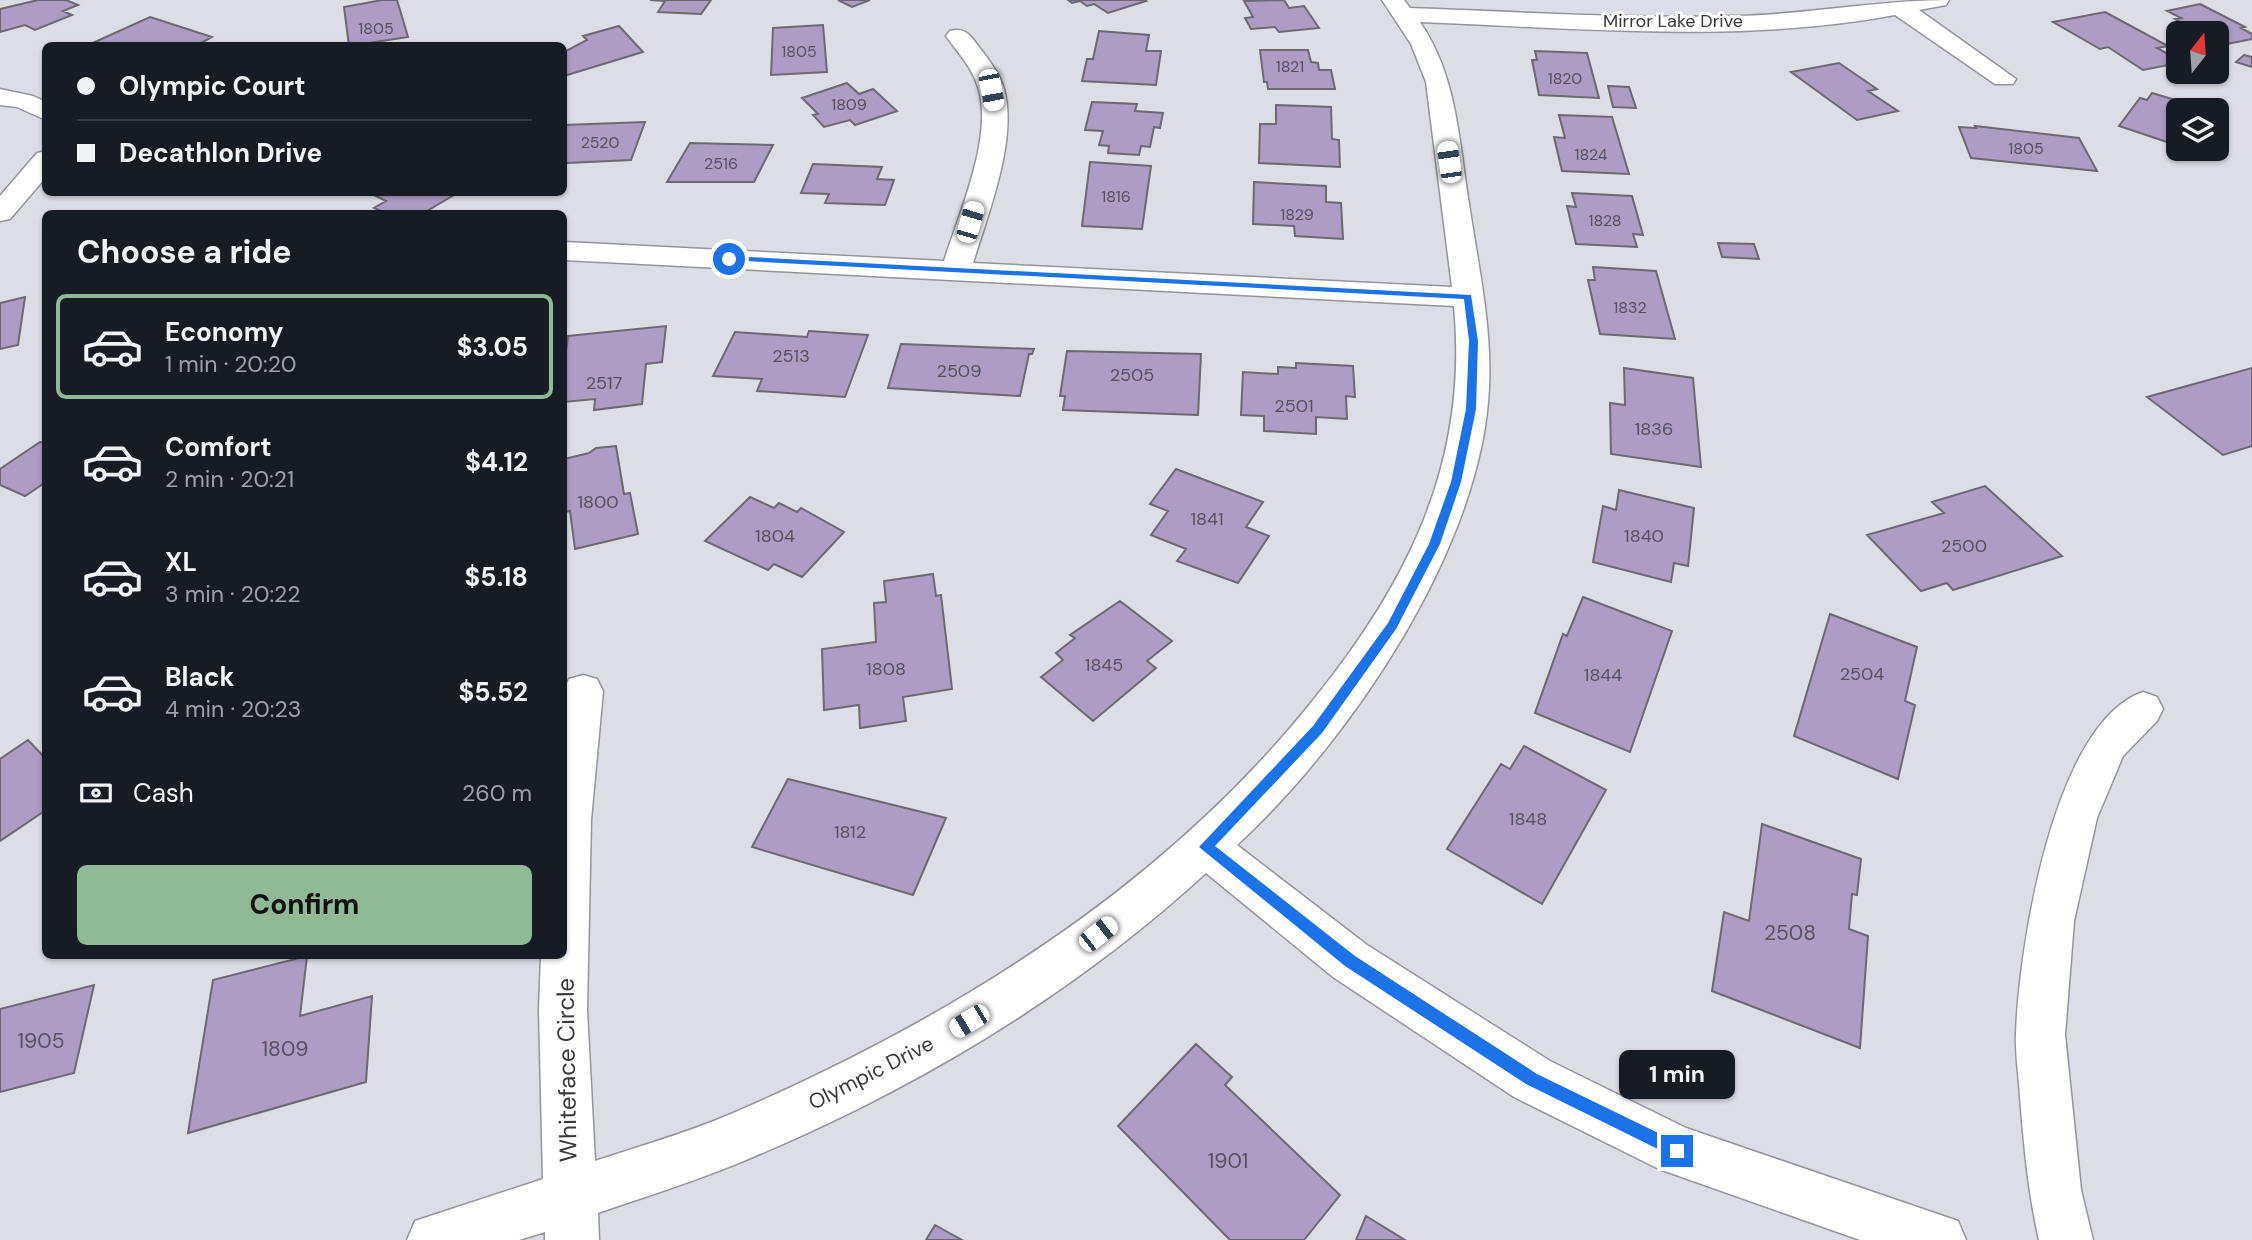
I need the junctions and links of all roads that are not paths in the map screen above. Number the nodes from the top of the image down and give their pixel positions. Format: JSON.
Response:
{"nodes":[{"id":1,"x":1938,"y":0,"type":"edge"},
{"id":2,"x":1898,"y":6,"type":"junction"},
{"id":3,"x":1400,"y":8,"type":"edge"},
{"id":4,"x":958,"y":36,"type":"dead end"},
{"id":5,"x":2004,"y":79,"type":"dead end"},
{"id":6,"x":0,"y":97,"type":"edge"},
{"id":7,"x":42,"y":110,"type":"edge"},
{"id":8,"x":42,"y":164,"type":"edge"},
{"id":9,"x":0,"y":213,"type":"edge"},
{"id":10,"x":567,"y":251,"type":"edge"},
{"id":11,"x":956,"y":271,"type":"junction"},
{"id":12,"x":1468,"y":297,"type":"junction"},
{"id":13,"x":583,"y":691,"type":"dead end"},
{"id":14,"x":2143,"y":709,"type":"dead end"},
{"id":15,"x":1206,"y":847,"type":"junction"},
{"id":16,"x":567,"y":883,"type":"edge"},
{"id":17,"x":565,"y":959,"type":"edge"},
{"id":18,"x":571,"y":1219,"type":"edge"},
{"id":19,"x":434,"y":1240,"type":"edge"},
{"id":20,"x":1939,"y":1240,"type":"edge"},
{"id":21,"x":2066,"y":1240,"type":"edge"}],
"edges":[{"from":1,"to":2,"type":"street","name":"Mirror Lake Drive"},
{"from":2,"to":3,"type":"street","name":"Mirror Lake Drive"},
{"from":2,"to":5,"type":"street"},
{"from":3,"to":12,"type":"street","name":"Olympic Drive"},
{"from":4,"to":11,"type":"street"},
{"from":6,"to":7,"type":"street"},
{"from":8,"to":9,"type":"street"},
{"from":10,"to":11,"type":"street"},
{"from":11,"to":12,"type":"street"},
{"from":12,"to":15,"type":"street","name":"Olympic Drive"},
{"from":13,"to":16,"type":"street","name":"Whiteface Circle"},
{"from":14,"to":21,"type":"street"},
{"from":15,"to":18,"type":"street","name":"Olympic Drive"},
{"from":15,"to":20,"type":"street"},
{"from":17,"to":18,"type":"street","name":"Whiteface Circle"},
{"from":18,"to":19,"type":"street","name":"Olympic Drive"}]}
